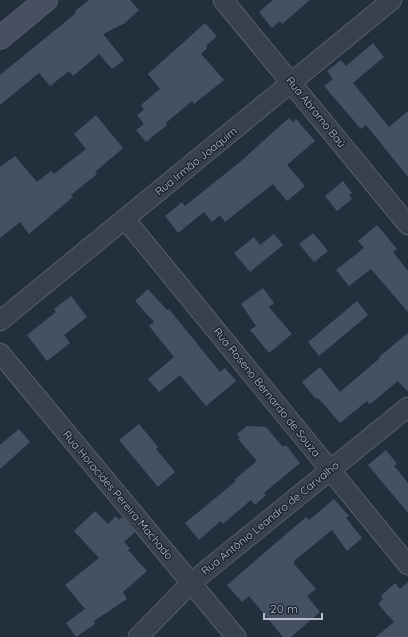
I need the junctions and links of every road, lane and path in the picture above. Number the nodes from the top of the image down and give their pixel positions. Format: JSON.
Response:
{"nodes":[{"id":1,"x":46,"y":0,"type":"edge"},
{"id":2,"x":223,"y":0,"type":"edge"},
{"id":3,"x":392,"y":0,"type":"edge"},
{"id":4,"x":0,"y":38,"type":"edge"},
{"id":5,"x":291,"y":83,"type":"junction"},
{"id":6,"x":125,"y":219,"type":"junction"},
{"id":7,"x":408,"y":225,"type":"edge"},
{"id":8,"x":0,"y":321,"type":"edge"},
{"id":9,"x":0,"y":353,"type":"edge"},
{"id":10,"x":408,"y":407,"type":"edge"},
{"id":11,"x":330,"y":470,"type":"junction"},
{"id":12,"x":408,"y":565,"type":"edge"},
{"id":13,"x":191,"y":582,"type":"junction"},
{"id":14,"x":138,"y":637,"type":"edge"},
{"id":15,"x":236,"y":637,"type":"edge"}],
"edges":[{"from":1,"to":4,"type":"main road"},
{"from":2,"to":5,"type":"street","name":"Rua Abramo Baú"},
{"from":3,"to":5,"type":"street","name":"Rua Irmão Joaquim"},
{"from":5,"to":6,"type":"street","name":"Rua Irmão Joaquim"},
{"from":5,"to":7,"type":"street","name":"Rua Abramo Baú"},
{"from":6,"to":8,"type":"street","name":"Rua Irmão Joaquim"},
{"from":6,"to":11,"type":"street","name":"Rua Roseno Bernardo de Souza"},
{"from":9,"to":13,"type":"street","name":"Rua Horacides Pereira Machado"},
{"from":10,"to":11,"type":"street","name":"Rua Antônio Leandro de Carvalho"},
{"from":11,"to":12,"type":"street","name":"Rua Roseno Bernardo de Souza"},
{"from":11,"to":13,"type":"street","name":"Rua Antônio Leandro de Carvalho"},
{"from":13,"to":14,"type":"street","name":"Rua Antônio Leandro de Carvalho"},
{"from":13,"to":15,"type":"street","name":"Rua Horacides Pereira Machado"}]}
